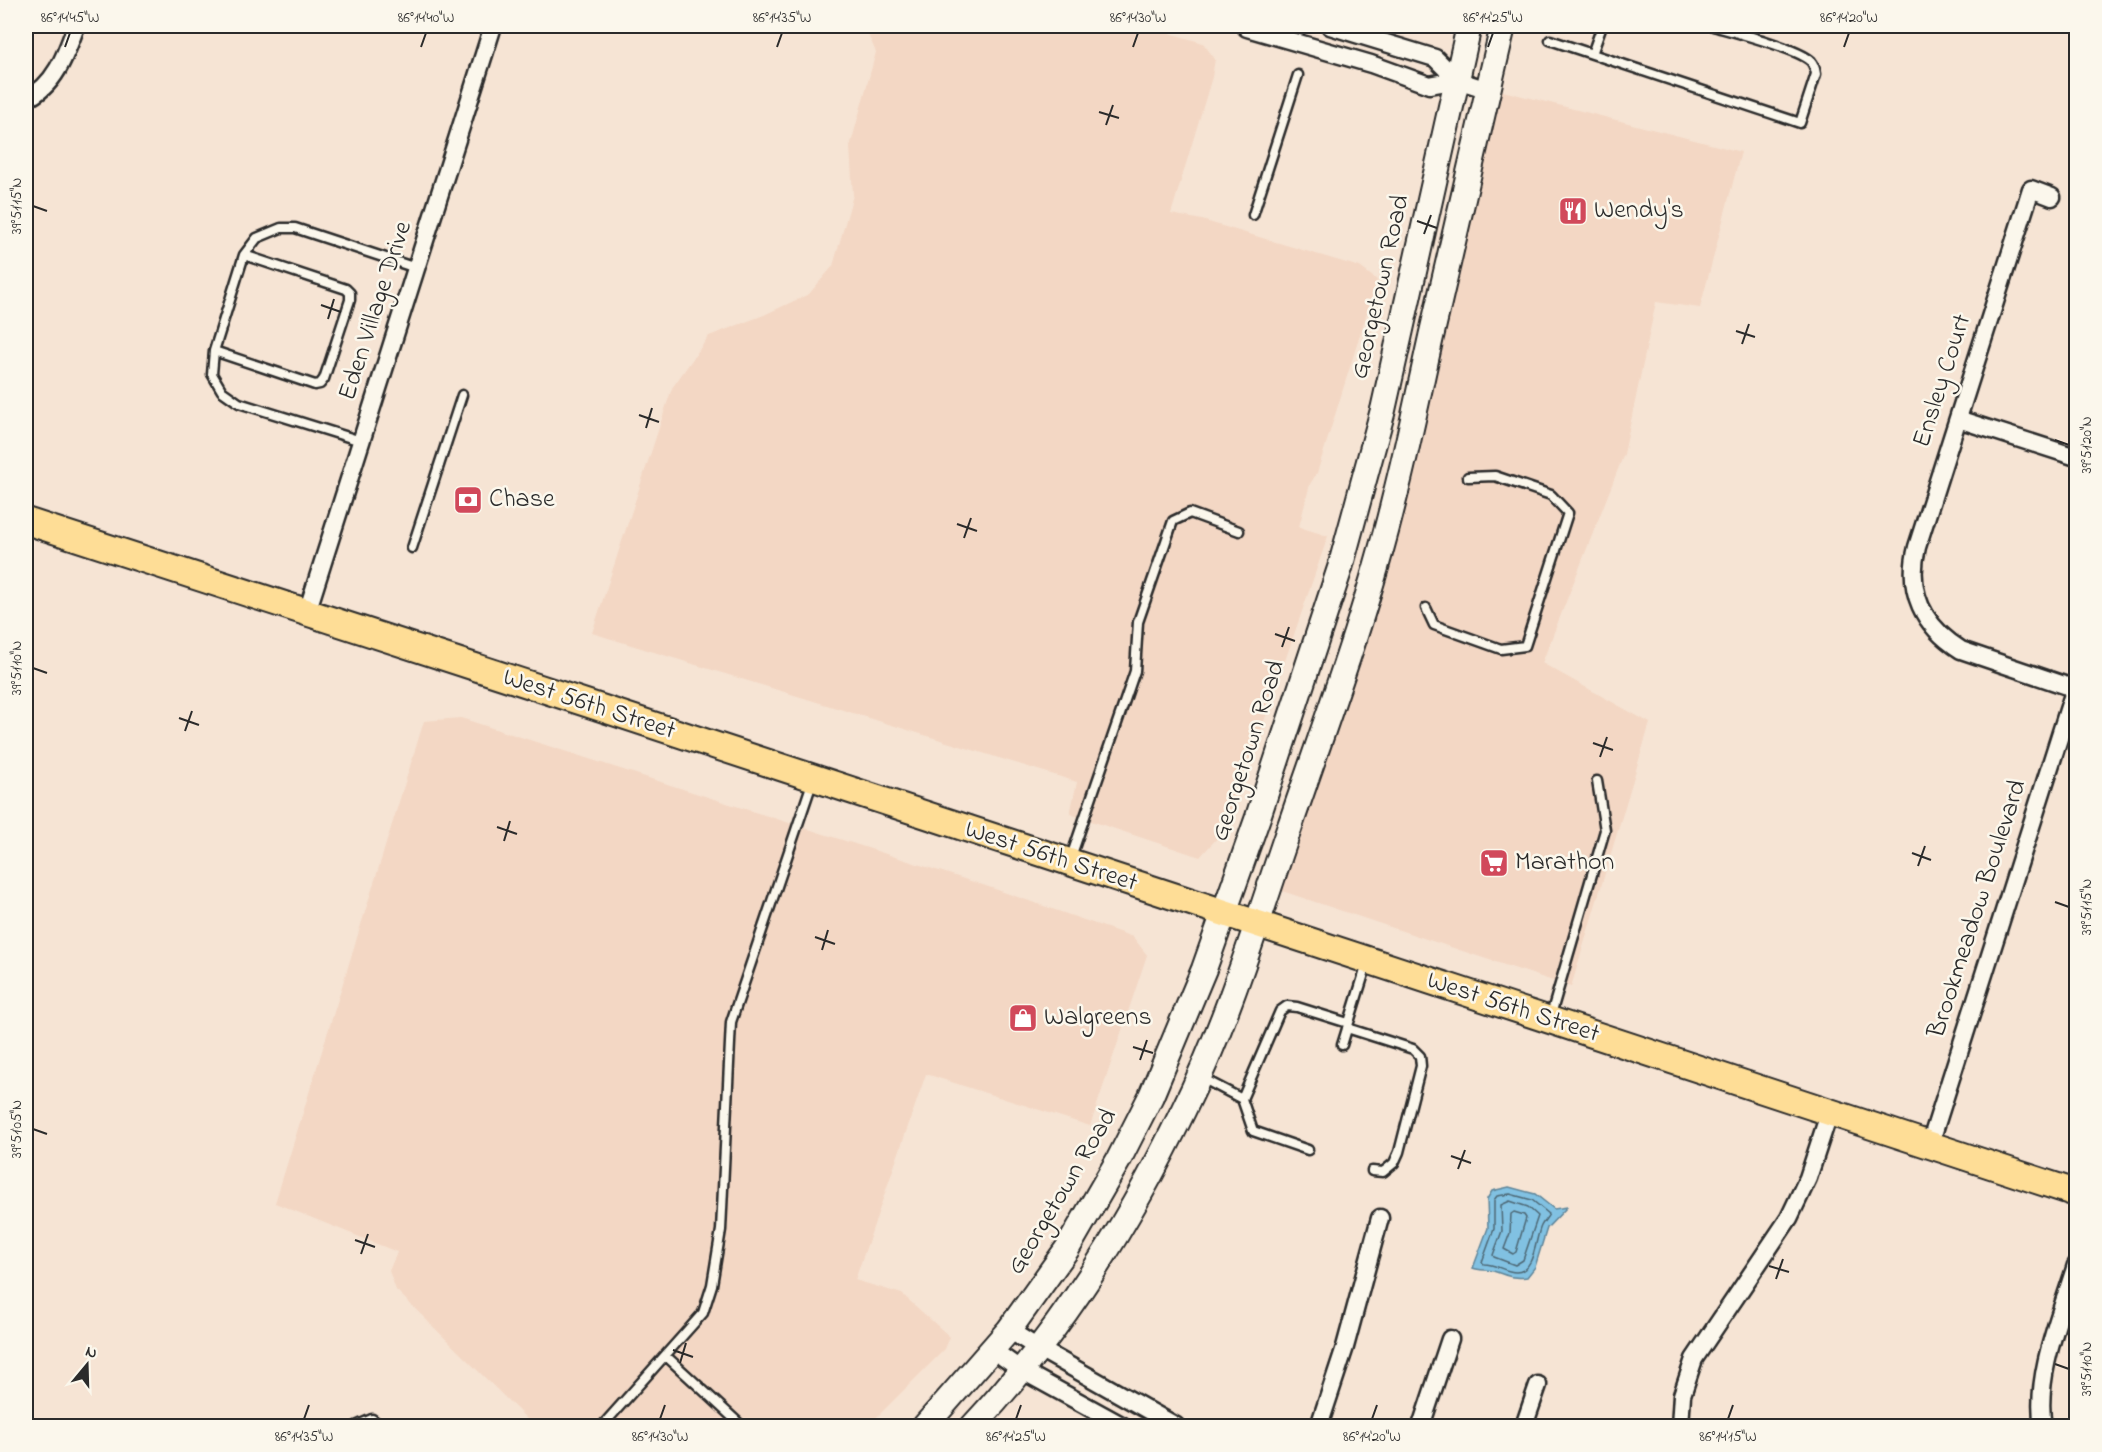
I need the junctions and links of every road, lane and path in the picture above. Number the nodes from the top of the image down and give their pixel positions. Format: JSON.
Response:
{"nodes":[{"id":1,"x":76,"y":26,"type":"edge"},
{"id":2,"x":493,"y":26,"type":"edge"},
{"id":3,"x":1245,"y":26,"type":"edge"},
{"id":4,"x":1330,"y":26,"type":"edge"},
{"id":5,"x":1469,"y":26,"type":"edge"},
{"id":6,"x":1503,"y":26,"type":"edge"},
{"id":7,"x":1602,"y":26,"type":"edge"},
{"id":8,"x":1713,"y":26,"type":"edge"},
{"id":9,"x":1550,"y":40,"type":"dead end"},
{"id":10,"x":1592,"y":54,"type":"junction"},
{"id":11,"x":1298,"y":75,"type":"dead end"},
{"id":12,"x":1457,"y":80,"type":"junction"},
{"id":13,"x":1488,"y":90,"type":"junction"},
{"id":14,"x":26,"y":99,"type":"edge"},
{"id":15,"x":2052,"y":196,"type":"dead end"},
{"id":16,"x":1253,"y":215,"type":"dead end"},
{"id":17,"x":244,"y":255,"type":"junction"},
{"id":18,"x":416,"y":268,"type":"junction"},
{"id":19,"x":214,"y":351,"type":"junction"},
{"id":20,"x":462,"y":395,"type":"dead end"},
{"id":21,"x":1958,"y":419,"type":"junction"},
{"id":22,"x":361,"y":441,"type":"junction"},
{"id":23,"x":2076,"y":457,"type":"edge"},
{"id":24,"x":1468,"y":477,"type":"dead end"},
{"id":25,"x":26,"y":521,"type":"edge"},
{"id":26,"x":1239,"y":531,"type":"dead end"},
{"id":27,"x":412,"y":548,"type":"dead end"},
{"id":28,"x":1426,"y":608,"type":"dead end"},
{"id":29,"x":307,"y":612,"type":"junction"},
{"id":30,"x":2076,"y":689,"type":"edge"},
{"id":31,"x":813,"y":779,"type":"junction"},
{"id":32,"x":1596,"y":781,"type":"dead end"},
{"id":33,"x":1069,"y":863,"type":"junction"},
{"id":34,"x":1224,"y":913,"type":"junction"},
{"id":35,"x":1257,"y":924,"type":"junction"},
{"id":36,"x":1368,"y":961,"type":"junction"},
{"id":37,"x":1549,"y":1019,"type":"junction"},
{"id":38,"x":1348,"y":1025,"type":"junction"},
{"id":39,"x":1342,"y":1045,"type":"dead end"},
{"id":40,"x":1199,"y":1076,"type":"junction"},
{"id":41,"x":1242,"y":1099,"type":"junction"},
{"id":42,"x":1830,"y":1111,"type":"junction"},
{"id":43,"x":1930,"y":1144,"type":"junction"},
{"id":44,"x":1308,"y":1150,"type":"dead end"},
{"id":45,"x":1372,"y":1171,"type":"dead end"},
{"id":46,"x":2076,"y":1193,"type":"edge"},
{"id":47,"x":1380,"y":1218,"type":"dead end"},
{"id":48,"x":2076,"y":1265,"type":"edge"},
{"id":49,"x":2071,"y":1301,"type":"edge"},
{"id":50,"x":1010,"y":1330,"type":"junction"},
{"id":51,"x":1450,"y":1339,"type":"dead end"},
{"id":52,"x":1038,"y":1348,"type":"junction"},
{"id":53,"x":993,"y":1350,"type":"junction"},
{"id":54,"x":666,"y":1356,"type":"junction"},
{"id":55,"x":1021,"y":1370,"type":"junction"},
{"id":56,"x":1538,"y":1385,"type":"dead end"},
{"id":57,"x":356,"y":1426,"type":"edge"},
{"id":58,"x":381,"y":1426,"type":"edge"},
{"id":59,"x":602,"y":1426,"type":"edge"},
{"id":60,"x":742,"y":1426,"type":"edge"},
{"id":61,"x":926,"y":1426,"type":"edge"},
{"id":62,"x":973,"y":1426,"type":"edge"},
{"id":63,"x":1123,"y":1426,"type":"edge"},
{"id":64,"x":1176,"y":1426,"type":"edge"},
{"id":65,"x":1319,"y":1426,"type":"edge"},
{"id":66,"x":1421,"y":1426,"type":"edge"},
{"id":67,"x":1524,"y":1426,"type":"edge"},
{"id":68,"x":1680,"y":1426,"type":"edge"},
{"id":69,"x":2043,"y":1426,"type":"edge"}],
"edges":[{"from":1,"to":14,"type":"street"},
{"from":2,"to":18,"type":"street","name":"Eden Village Drive"},
{"from":3,"to":12,"type":"street"},
{"from":4,"to":12,"type":"street"},
{"from":5,"to":12,"type":"main road","name":"Georgetown Road"},
{"from":6,"to":13,"type":"main road"},
{"from":7,"to":10,"type":"lane"},
{"from":8,"to":10,"type":"lane"},
{"from":9,"to":10,"type":"lane"},
{"from":11,"to":16,"type":"lane"},
{"from":12,"to":13,"type":"street"},
{"from":12,"to":34,"type":"main road","name":"Georgetown Road"},
{"from":13,"to":35,"type":"main road"},
{"from":15,"to":21,"type":"street","name":"Ensley Court"},
{"from":17,"to":18,"type":"lane"},
{"from":17,"to":19,"type":"lane"},
{"from":17,"to":19,"type":"lane"},
{"from":18,"to":22,"type":"street","name":"Eden Village Drive"},
{"from":19,"to":22,"type":"lane"},
{"from":20,"to":27,"type":"lane"},
{"from":21,"to":23,"type":"street"},
{"from":21,"to":30,"type":"street","name":"Ensley Court"},
{"from":22,"to":29,"type":"street","name":"Eden Village Drive"},
{"from":24,"to":28,"type":"lane"},
{"from":25,"to":29,"type":"main road","name":"West 56th Street"},
{"from":26,"to":33,"type":"lane"},
{"from":29,"to":31,"type":"main road","name":"West 56th Street"},
{"from":30,"to":43,"type":"street","name":"Brookmeadow Boulevard"},
{"from":31,"to":33,"type":"main road","name":"West 56th Street"},
{"from":31,"to":54,"type":"lane"},
{"from":32,"to":37,"type":"lane"},
{"from":33,"to":34,"type":"main road","name":"West 56th Street"},
{"from":34,"to":35,"type":"main road","name":"West 56th Street"},
{"from":34,"to":50,"type":"main road","name":"Georgetown Road"},
{"from":35,"to":36,"type":"main road","name":"West 56th Street"},
{"from":35,"to":40,"type":"main road"},
{"from":36,"to":37,"type":"main road","name":"West 56th Street"},
{"from":36,"to":38,"type":"lane"},
{"from":37,"to":42,"type":"main road","name":"West 56th Street"},
{"from":38,"to":39,"type":"lane"},
{"from":38,"to":41,"type":"lane"},
{"from":38,"to":45,"type":"lane"},
{"from":40,"to":41,"type":"lane"},
{"from":40,"to":52,"type":"main road"},
{"from":41,"to":44,"type":"lane"},
{"from":42,"to":43,"type":"main road","name":"West 56th Street"},
{"from":42,"to":68,"type":"street"},
{"from":43,"to":46,"type":"main road","name":"West 56th Street"},
{"from":47,"to":65,"type":"street"},
{"from":48,"to":49,"type":"street"},
{"from":49,"to":69,"type":"street"},
{"from":50,"to":52,"type":"street"},
{"from":50,"to":53,"type":"main road","name":"Georgetown Road"},
{"from":51,"to":66,"type":"street"},
{"from":52,"to":55,"type":"main road"},
{"from":52,"to":64,"type":"street"},
{"from":53,"to":55,"type":"street"},
{"from":53,"to":61,"type":"main road","name":"Georgetown Road"},
{"from":54,"to":59,"type":"lane"},
{"from":54,"to":60,"type":"lane"},
{"from":55,"to":62,"type":"main road"},
{"from":55,"to":63,"type":"street"},
{"from":56,"to":67,"type":"street"},
{"from":57,"to":58,"type":"lane"}]}
